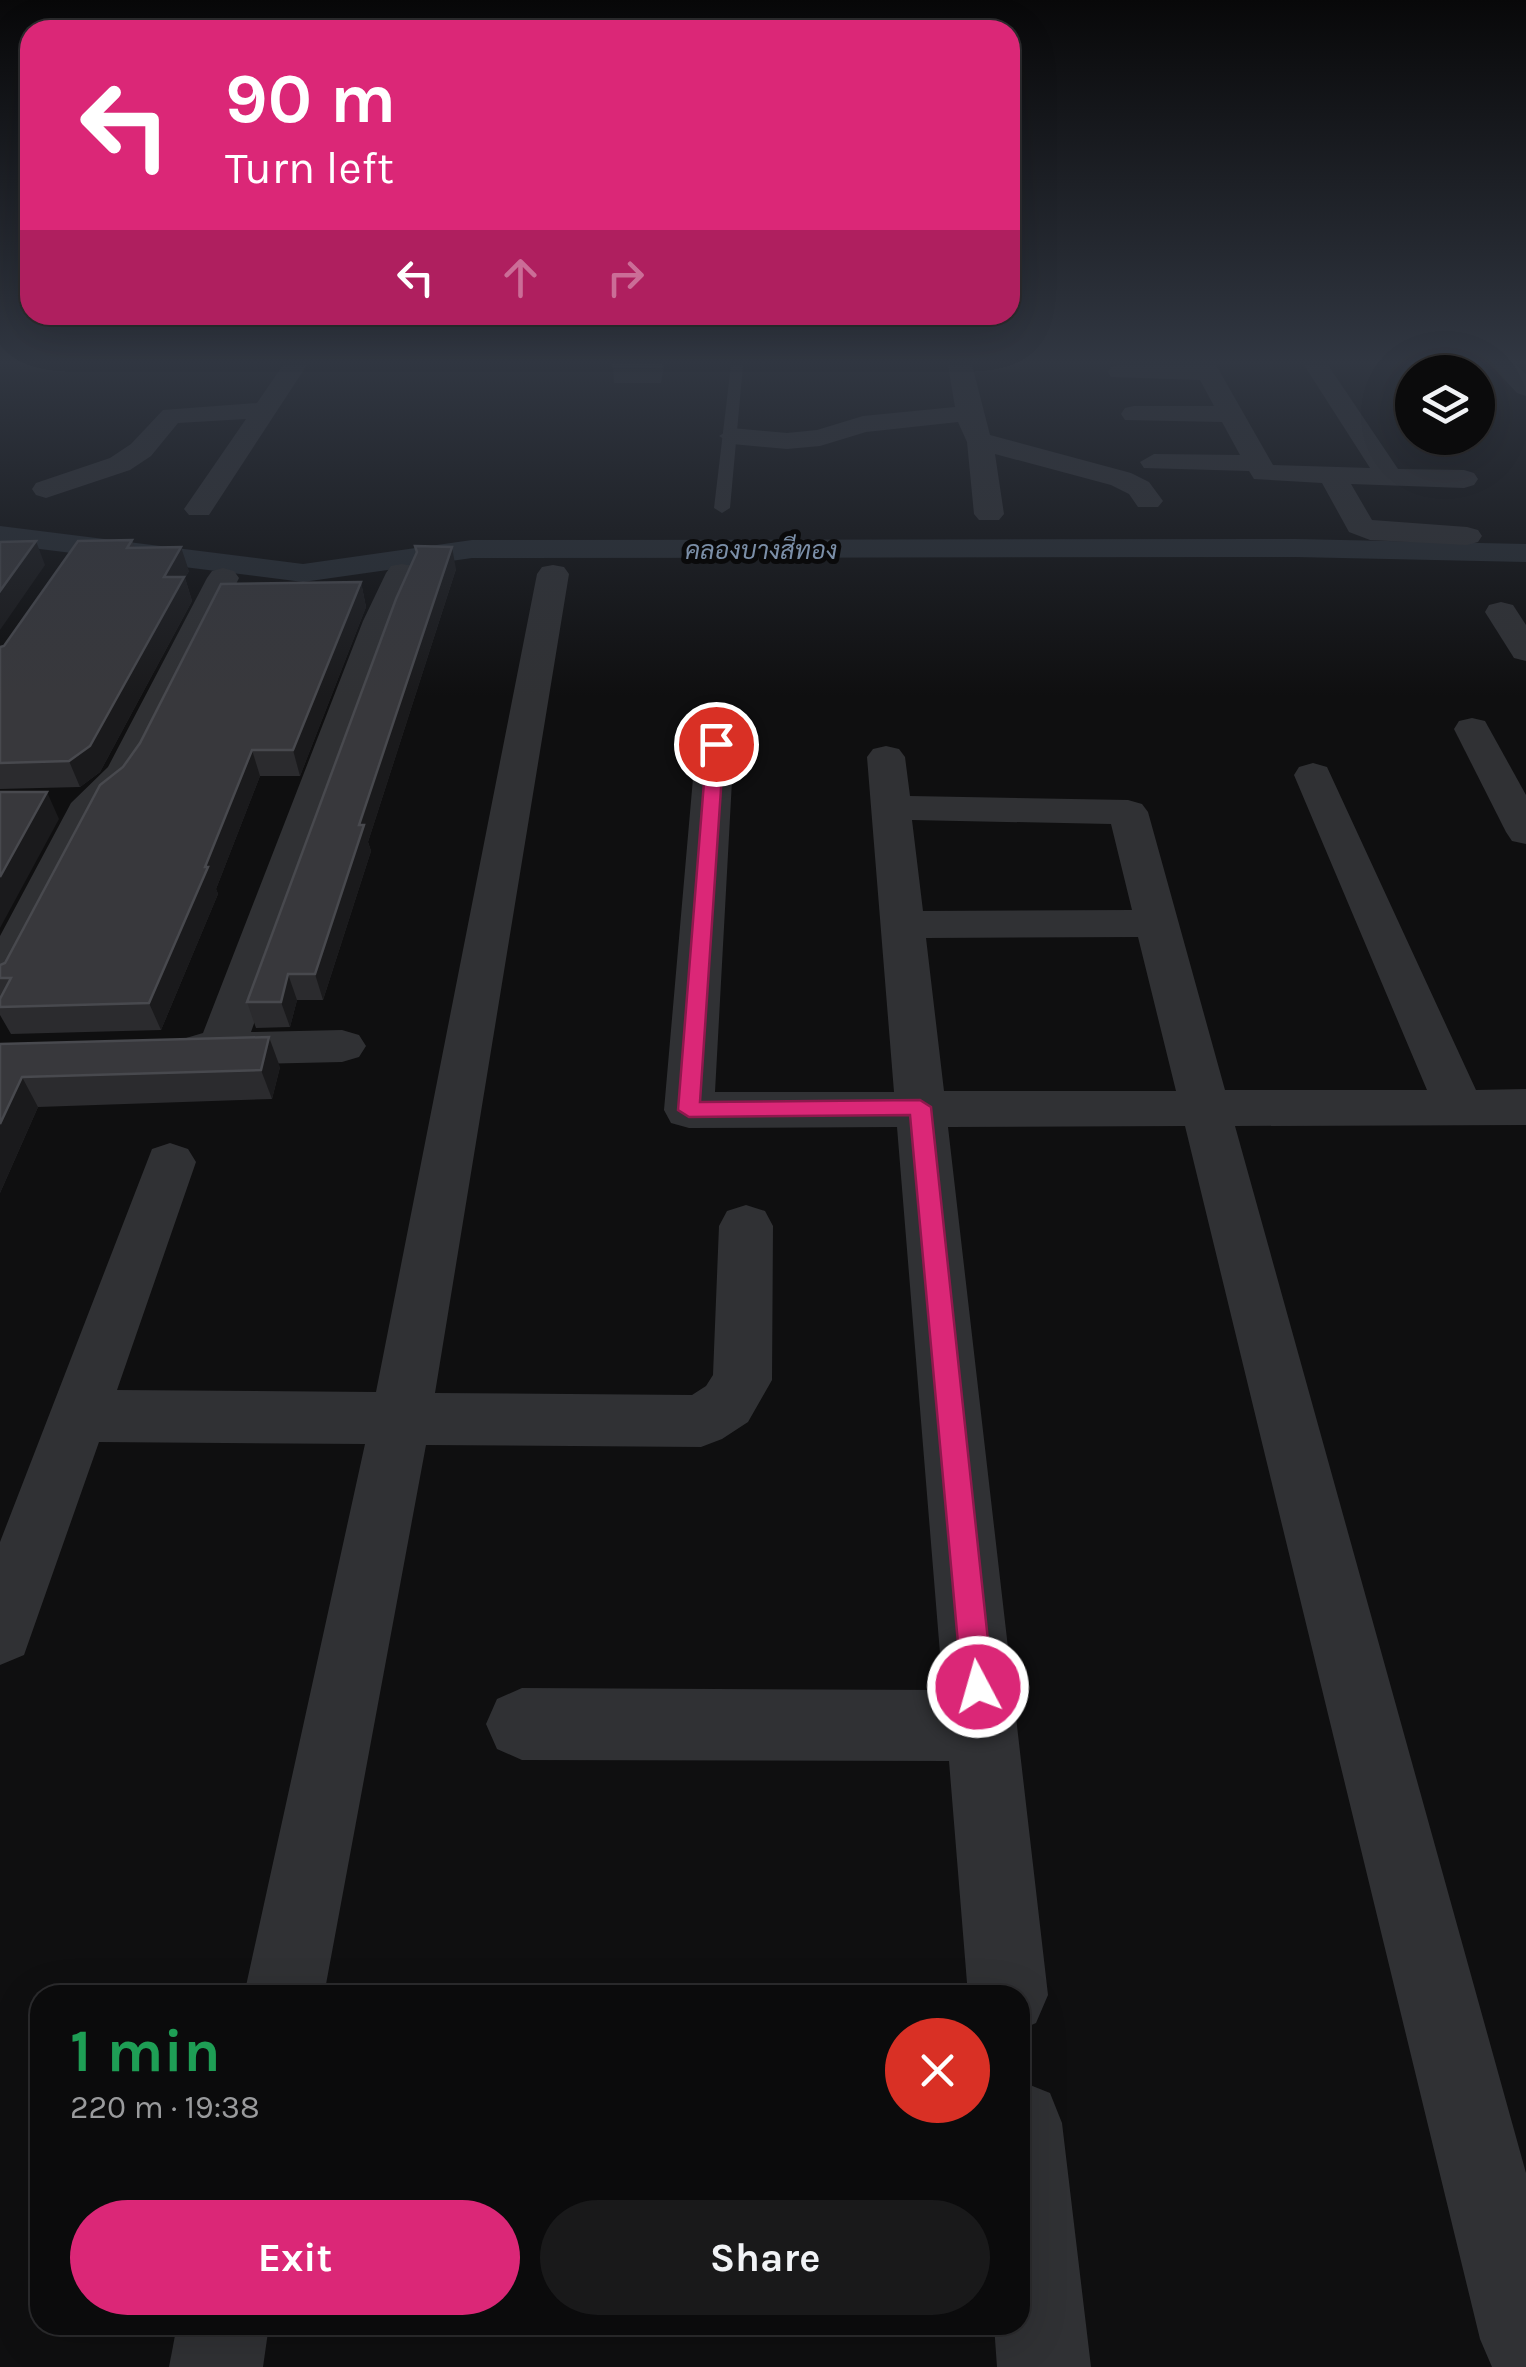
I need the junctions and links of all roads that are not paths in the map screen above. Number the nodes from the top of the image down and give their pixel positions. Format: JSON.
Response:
{"nodes":[{"id":1,"x":85,"y":475,"type":"edge"},
{"id":2,"x":221,"y":475,"type":"edge"},
{"id":3,"x":727,"y":475,"type":"edge"},
{"id":4,"x":984,"y":475,"type":"edge"},
{"id":5,"x":1107,"y":475,"type":"edge"},
{"id":6,"x":1299,"y":475,"type":"edge"},
{"id":7,"x":1332,"y":476,"type":"junction"},
{"id":8,"x":1390,"y":477,"type":"joint"},
{"id":9,"x":1464,"y":479,"type":"dead end"},
{"id":10,"x":46,"y":488,"type":"dead end"},
{"id":11,"x":1148,"y":501,"type":"dead end"},
{"id":12,"x":722,"y":508,"type":"dead end"},
{"id":13,"x":199,"y":509,"type":"dead end"},
{"id":14,"x":989,"y":514,"type":"dead end"},
{"id":15,"x":1467,"y":536,"type":"dead end"},
{"id":16,"x":553,"y":574,"type":"dead end"},
{"id":17,"x":383,"y":586,"type":"dead end"},
{"id":18,"x":256,"y":594,"type":"edge"},
{"id":19,"x":1501,"y":612,"type":"dead end"},
{"id":20,"x":1526,"y":650,"type":"edge"},
{"id":21,"x":1472,"y":730,"type":"dead end"},
{"id":22,"x":716,"y":744,"type":"dead end"},
{"id":23,"x":1313,"y":775,"type":"dead end"},
{"id":24,"x":42,"y":802,"type":"edge"},
{"id":25,"x":90,"y":803,"type":"junction"},
{"id":26,"x":1526,"y":832,"type":"edge"},
{"id":27,"x":1157,"y":924,"type":"junction"},
{"id":28,"x":902,"y":925,"type":"junction"},
{"id":29,"x":0,"y":978,"type":"edge"},
{"id":30,"x":342,"y":1046,"type":"dead end"},
{"id":31,"x":220,"y":1048,"type":"junction"},
{"id":32,"x":166,"y":1050,"type":"edge"},
{"id":33,"x":920,"y":1107,"type":"junction"},
{"id":34,"x":1206,"y":1107,"type":"junction"},
{"id":35,"x":1459,"y":1107,"type":"junction"},
{"id":36,"x":1526,"y":1107,"type":"edge"},
{"id":37,"x":170,"y":1162,"type":"dead end"},
{"id":38,"x":746,"y":1226,"type":"dead end"},
{"id":39,"x":80,"y":1416,"type":"junction"},
{"id":40,"x":401,"y":1418,"type":"junction"},
{"id":41,"x":0,"y":1632,"type":"edge"},
{"id":42,"x":522,"y":1724,"type":"dead end"},
{"id":43,"x":982,"y":1726,"type":"junction"},
{"id":44,"x":286,"y":1985,"type":"edge"},
{"id":45,"x":1007,"y":1985,"type":"edge"},
{"id":46,"x":1030,"y":2225,"type":"edge"},
{"id":47,"x":222,"y":2335,"type":"edge"},
{"id":48,"x":1526,"y":2338,"type":"edge"},
{"id":49,"x":216,"y":2367,"type":"edge"},
{"id":50,"x":1044,"y":2367,"type":"edge"}],
"edges":[{"from":1,"to":10,"type":"street"},
{"from":2,"to":13,"type":"street"},
{"from":3,"to":12,"type":"lane"},
{"from":4,"to":14,"type":"street"},
{"from":5,"to":11,"type":"street"},
{"from":6,"to":7,"type":"street"},
{"from":7,"to":8,"type":"street"},
{"from":7,"to":15,"type":"street"},
{"from":8,"to":9,"type":"street"},
{"from":16,"to":40,"type":"street"},
{"from":17,"to":31,"type":"street"},
{"from":18,"to":25,"type":"street"},
{"from":19,"to":20,"type":"street"},
{"from":21,"to":26,"type":"street"},
{"from":22,"to":33,"type":"street"},
{"from":23,"to":35,"type":"street"},
{"from":24,"to":25,"type":"street"},
{"from":25,"to":29,"type":"street"},
{"from":27,"to":28,"type":"street"},
{"from":27,"to":28,"type":"street"},
{"from":27,"to":34,"type":"street"},
{"from":28,"to":33,"type":"street"},
{"from":30,"to":31,"type":"street"},
{"from":31,"to":32,"type":"street"},
{"from":33,"to":34,"type":"street"},
{"from":33,"to":43,"type":"street"},
{"from":34,"to":35,"type":"street"},
{"from":34,"to":48,"type":"street"},
{"from":35,"to":36,"type":"street"},
{"from":37,"to":39,"type":"street"},
{"from":38,"to":40,"type":"street"},
{"from":39,"to":40,"type":"street"},
{"from":39,"to":41,"type":"street"},
{"from":40,"to":44,"type":"street"},
{"from":42,"to":43,"type":"street"},
{"from":43,"to":45,"type":"street"},
{"from":46,"to":50,"type":"street"},
{"from":47,"to":49,"type":"street"}]}
